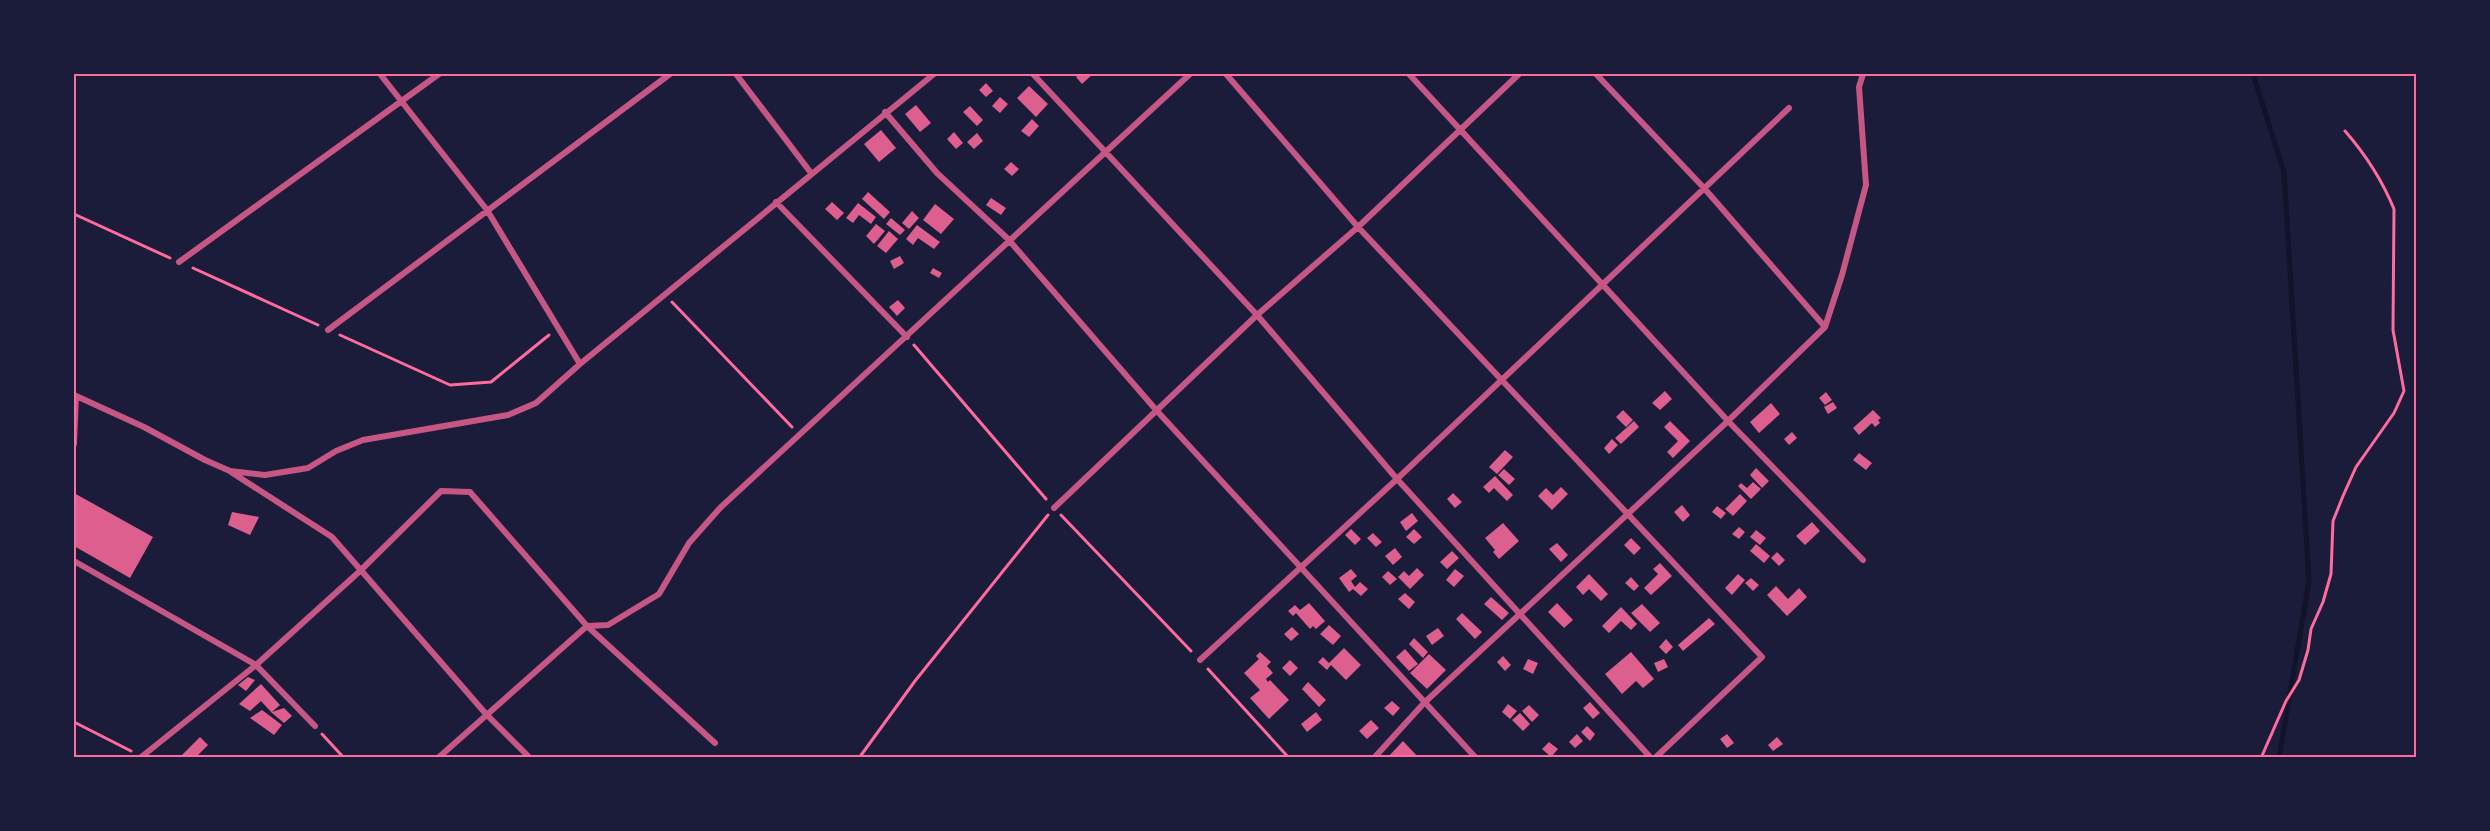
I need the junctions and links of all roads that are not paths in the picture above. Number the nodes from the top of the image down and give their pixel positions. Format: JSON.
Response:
{"nodes":[{"id":1,"x":380,"y":74,"type":"edge"},
{"id":2,"x":439,"y":74,"type":"edge"},
{"id":3,"x":670,"y":74,"type":"edge"},
{"id":4,"x":736,"y":74,"type":"edge"},
{"id":5,"x":933,"y":74,"type":"edge"},
{"id":6,"x":1033,"y":74,"type":"edge"},
{"id":7,"x":1190,"y":74,"type":"edge"},
{"id":8,"x":1226,"y":74,"type":"edge"},
{"id":9,"x":1409,"y":74,"type":"edge"},
{"id":10,"x":1519,"y":74,"type":"edge"},
{"id":11,"x":1596,"y":74,"type":"edge"},
{"id":12,"x":1863,"y":74,"type":"edge"},
{"id":13,"x":402,"y":102,"type":"junction"},
{"id":14,"x":1789,"y":108,"type":"dead end"},
{"id":15,"x":885,"y":112,"type":"junction"},
{"id":16,"x":1459,"y":129,"type":"junction"},
{"id":17,"x":1106,"y":151,"type":"junction"},
{"id":18,"x":811,"y":172,"type":"junction"},
{"id":19,"x":1704,"y":188,"type":"junction"},
{"id":20,"x":776,"y":202,"type":"junction"},
{"id":21,"x":487,"y":210,"type":"junction"},
{"id":22,"x":1358,"y":227,"type":"junction"},
{"id":23,"x":1008,"y":239,"type":"junction"},
{"id":24,"x":179,"y":262,"type":"road end"},
{"id":25,"x":1602,"y":285,"type":"junction"},
{"id":26,"x":1257,"y":315,"type":"junction"},
{"id":27,"x":1825,"y":327,"type":"junction"},
{"id":28,"x":328,"y":330,"type":"road end"},
{"id":29,"x":907,"y":337,"type":"junction"},
{"id":30,"x":580,"y":364,"type":"junction"},
{"id":31,"x":1502,"y":380,"type":"junction"},
{"id":32,"x":75,"y":395,"type":"edge"},
{"id":33,"x":1157,"y":411,"type":"junction"},
{"id":34,"x":1728,"y":421,"type":"junction"},
{"id":35,"x":74,"y":444,"type":"edge"},
{"id":36,"x":231,"y":471,"type":"junction"},
{"id":37,"x":1397,"y":479,"type":"junction"},
{"id":38,"x":1054,"y":508,"type":"road end"},
{"id":39,"x":1627,"y":513,"type":"junction"},
{"id":40,"x":1863,"y":560,"type":"dead end"},
{"id":41,"x":74,"y":561,"type":"edge"},
{"id":42,"x":1301,"y":567,"type":"junction"},
{"id":43,"x":360,"y":571,"type":"junction"},
{"id":44,"x":1520,"y":614,"type":"junction"},
{"id":45,"x":587,"y":626,"type":"junction"},
{"id":46,"x":1200,"y":660,"type":"road end"},
{"id":47,"x":256,"y":664,"type":"junction"},
{"id":48,"x":1424,"y":703,"type":"junction"},
{"id":49,"x":486,"y":714,"type":"junction"},
{"id":50,"x":315,"y":726,"type":"road end"},
{"id":51,"x":716,"y":743,"type":"dead end"},
{"id":52,"x":141,"y":757,"type":"edge"},
{"id":53,"x":438,"y":758,"type":"edge"},
{"id":54,"x":530,"y":758,"type":"edge"},
{"id":55,"x":1374,"y":758,"type":"edge"},
{"id":56,"x":1476,"y":758,"type":"edge"},
{"id":57,"x":1653,"y":758,"type":"edge"}],
"edges":[{"from":1,"to":13,"type":"street"},
{"from":2,"to":13,"type":"street"},
{"from":3,"to":21,"type":"street"},
{"from":4,"to":18,"type":"street"},
{"from":5,"to":15,"type":"street"},
{"from":6,"to":17,"type":"street"},
{"from":7,"to":17,"type":"street"},
{"from":8,"to":22,"type":"street"},
{"from":9,"to":16,"type":"street"},
{"from":10,"to":16,"type":"street"},
{"from":11,"to":19,"type":"street"},
{"from":12,"to":27,"type":"street"},
{"from":13,"to":21,"type":"street"},
{"from":13,"to":24,"type":"street"},
{"from":14,"to":19,"type":"street"},
{"from":15,"to":18,"type":"street"},
{"from":15,"to":23,"type":"street"},
{"from":16,"to":22,"type":"street"},
{"from":16,"to":25,"type":"street"},
{"from":17,"to":23,"type":"street"},
{"from":17,"to":26,"type":"street"},
{"from":18,"to":20,"type":"street"},
{"from":19,"to":25,"type":"street"},
{"from":19,"to":27,"type":"street"},
{"from":20,"to":29,"type":"street"},
{"from":20,"to":30,"type":"street"},
{"from":21,"to":28,"type":"street"},
{"from":21,"to":30,"type":"street"},
{"from":22,"to":26,"type":"street"},
{"from":22,"to":31,"type":"street"},
{"from":23,"to":29,"type":"street"},
{"from":23,"to":33,"type":"street"},
{"from":25,"to":31,"type":"street"},
{"from":25,"to":34,"type":"street"},
{"from":26,"to":33,"type":"street"},
{"from":26,"to":37,"type":"street"},
{"from":27,"to":34,"type":"street"},
{"from":29,"to":45,"type":"street"},
{"from":30,"to":36,"type":"street"},
{"from":31,"to":37,"type":"street"},
{"from":31,"to":39,"type":"street"},
{"from":32,"to":35,"type":"street"},
{"from":32,"to":36,"type":"street"},
{"from":33,"to":38,"type":"street"},
{"from":33,"to":42,"type":"street"},
{"from":34,"to":39,"type":"street"},
{"from":34,"to":40,"type":"street"},
{"from":36,"to":43,"type":"street"},
{"from":37,"to":42,"type":"street"},
{"from":37,"to":44,"type":"street"},
{"from":39,"to":44,"type":"street"},
{"from":39,"to":57,"type":"street"},
{"from":41,"to":47,"type":"street"},
{"from":42,"to":46,"type":"street"},
{"from":42,"to":48,"type":"street"},
{"from":43,"to":45,"type":"street"},
{"from":43,"to":47,"type":"street"},
{"from":43,"to":49,"type":"street"},
{"from":44,"to":48,"type":"street"},
{"from":44,"to":57,"type":"street"},
{"from":45,"to":49,"type":"street"},
{"from":45,"to":51,"type":"street"},
{"from":47,"to":50,"type":"street"},
{"from":47,"to":52,"type":"street"},
{"from":48,"to":55,"type":"street"},
{"from":48,"to":56,"type":"street"},
{"from":49,"to":53,"type":"street"},
{"from":49,"to":54,"type":"street"}]}
